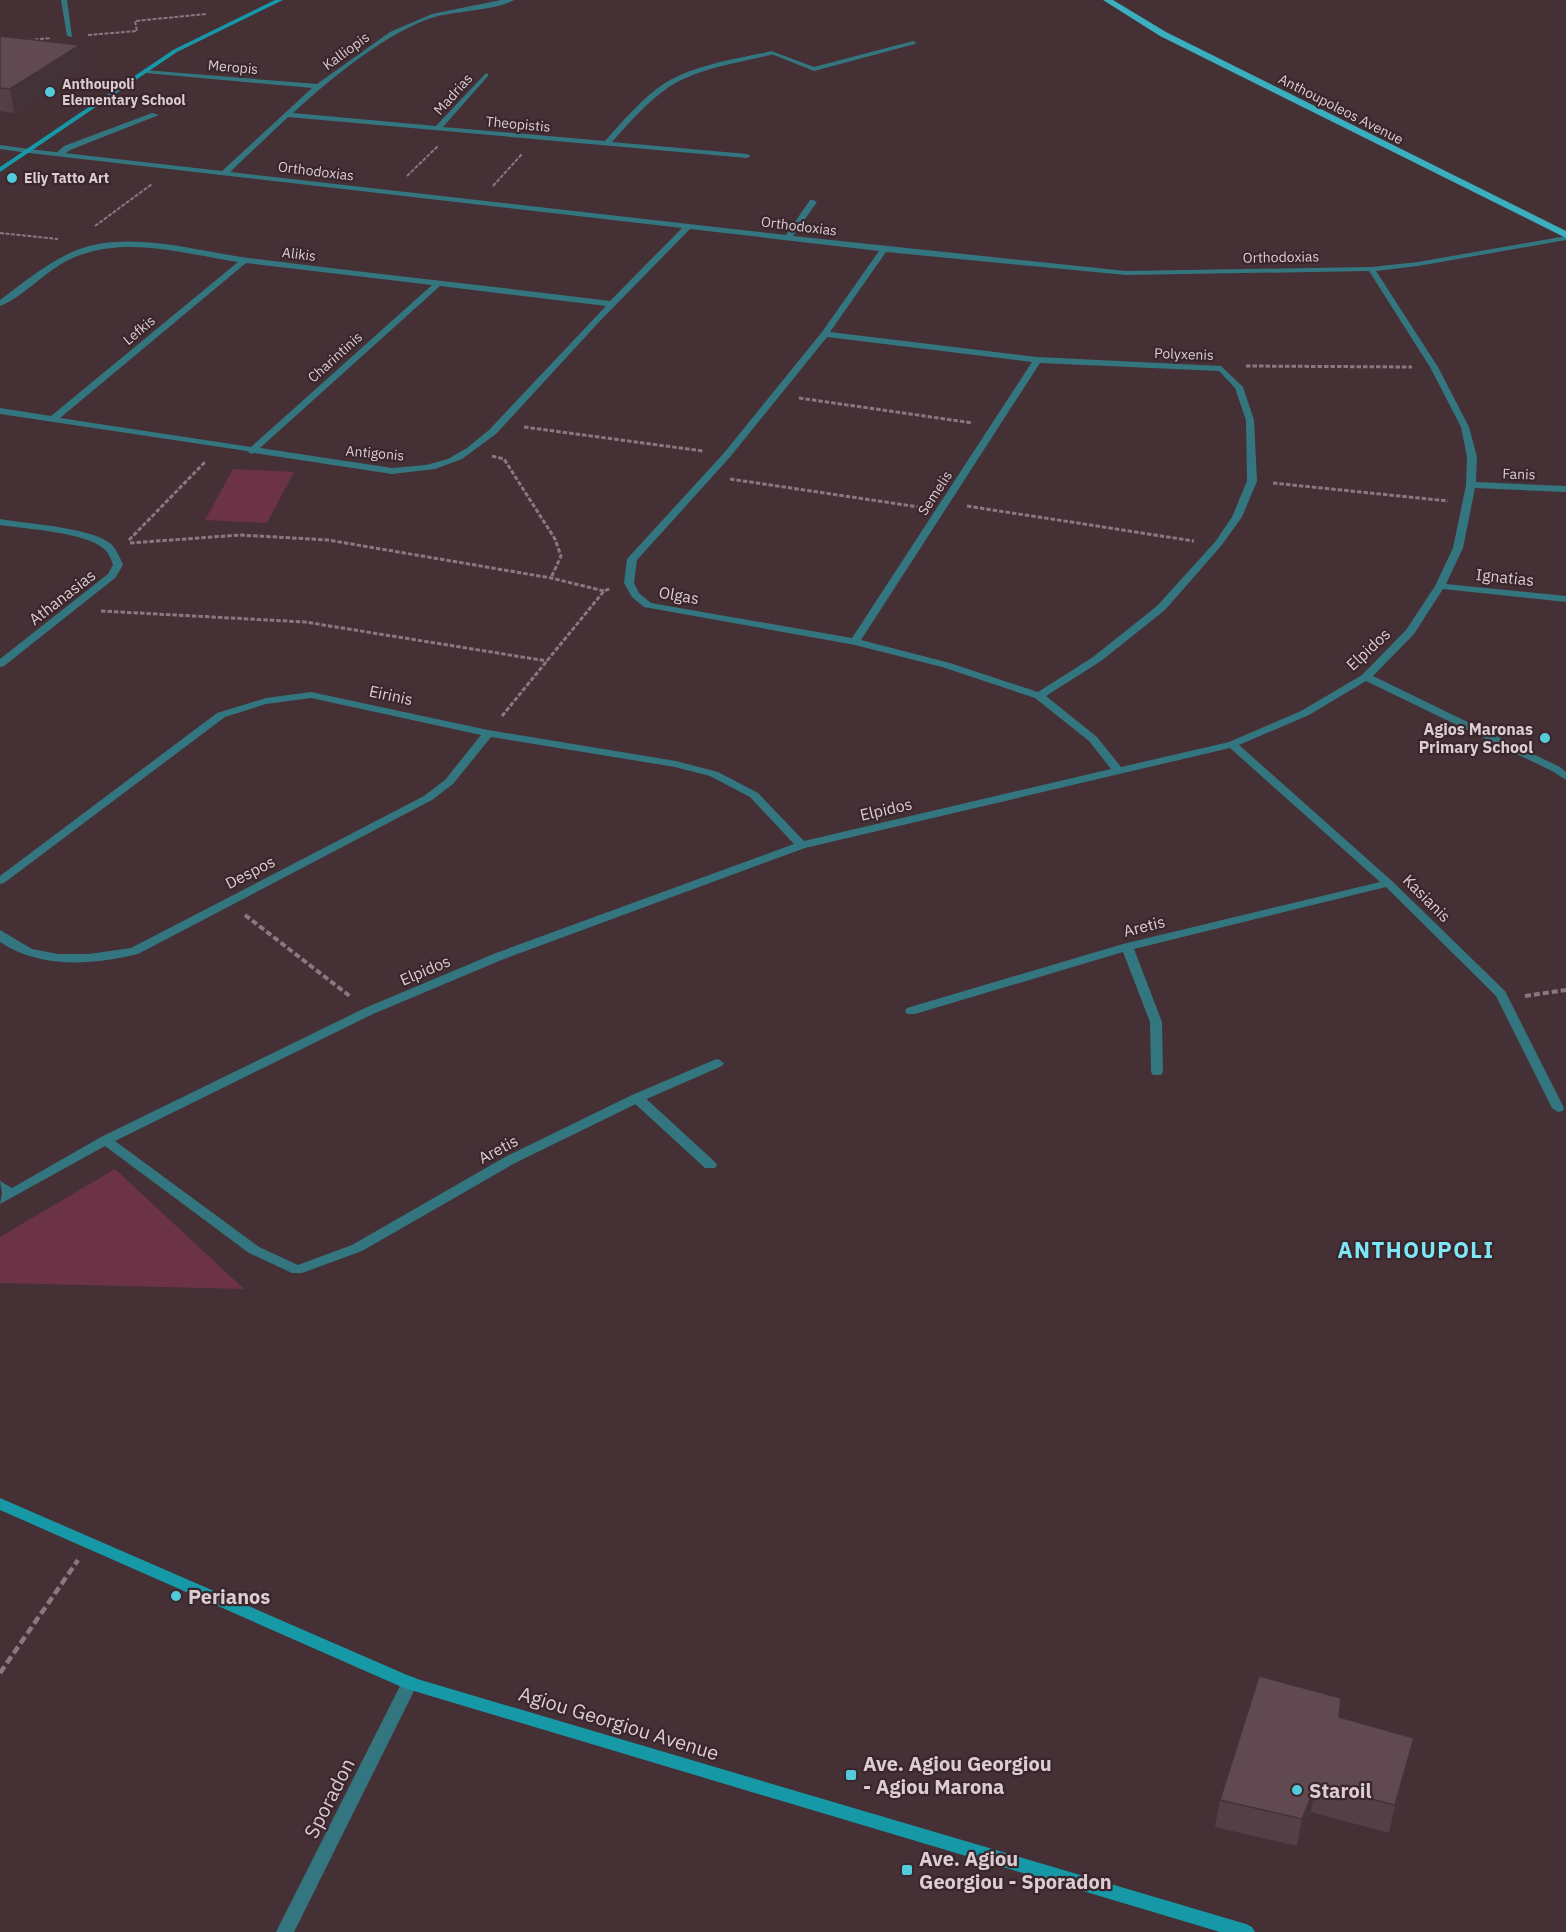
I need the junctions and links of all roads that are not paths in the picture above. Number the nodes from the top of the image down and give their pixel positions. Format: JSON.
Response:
{"nodes":[{"id":1,"x":64,"y":0,"type":"edge"},
{"id":2,"x":280,"y":0,"type":"edge"},
{"id":3,"x":511,"y":0,"type":"edge"},
{"id":4,"x":1107,"y":0,"type":"edge"},
{"id":5,"x":70,"y":36,"type":"road end"},
{"id":6,"x":913,"y":43,"type":"dead end"},
{"id":7,"x":146,"y":71,"type":"junction"},
{"id":8,"x":486,"y":75,"type":"dead end"},
{"id":9,"x":318,"y":86,"type":"junction"},
{"id":10,"x":155,"y":115,"type":"dead end"},
{"id":11,"x":286,"y":116,"type":"junction"},
{"id":12,"x":437,"y":129,"type":"junction"},
{"id":13,"x":606,"y":144,"type":"junction"},
{"id":14,"x":0,"y":147,"type":"edge"},
{"id":15,"x":29,"y":151,"type":"junction"},
{"id":16,"x":59,"y":154,"type":"junction"},
{"id":17,"x":747,"y":156,"type":"dead end"},
{"id":18,"x":0,"y":170,"type":"edge"},
{"id":19,"x":223,"y":174,"type":"junction"},
{"id":20,"x":813,"y":202,"type":"dead end"},
{"id":21,"x":688,"y":227,"type":"junction"},
{"id":22,"x":1566,"y":236,"type":"edge"},
{"id":23,"x":788,"y":238,"type":"junction"},
{"id":24,"x":884,"y":249,"type":"junction"},
{"id":25,"x":243,"y":261,"type":"junction"},
{"id":26,"x":1371,"y":269,"type":"junction"},
{"id":27,"x":437,"y":284,"type":"junction"},
{"id":28,"x":0,"y":304,"type":"edge"},
{"id":29,"x":612,"y":304,"type":"junction"},
{"id":30,"x":825,"y":334,"type":"junction"},
{"id":31,"x":1037,"y":360,"type":"junction"},
{"id":32,"x":0,"y":411,"type":"edge"},
{"id":33,"x":52,"y":420,"type":"junction"},
{"id":34,"x":251,"y":451,"type":"junction"},
{"id":35,"x":1471,"y":485,"type":"junction"},
{"id":36,"x":1566,"y":489,"type":"edge"},
{"id":37,"x":0,"y":522,"type":"edge"},
{"id":38,"x":1440,"y":586,"type":"junction"},
{"id":39,"x":1566,"y":599,"type":"edge"},
{"id":40,"x":855,"y":642,"type":"junction"},
{"id":41,"x":0,"y":664,"type":"edge"},
{"id":42,"x":1366,"y":677,"type":"junction"},
{"id":43,"x":1039,"y":696,"type":"junction"},
{"id":44,"x":488,"y":734,"type":"junction"},
{"id":45,"x":1232,"y":744,"type":"junction"},
{"id":46,"x":1117,"y":770,"type":"junction"},
{"id":47,"x":1566,"y":777,"type":"edge"},
{"id":48,"x":801,"y":845,"type":"junction"},
{"id":49,"x":0,"y":881,"type":"edge"},
{"id":50,"x":1388,"y":883,"type":"junction"},
{"id":51,"x":0,"y":934,"type":"edge"},
{"id":52,"x":1127,"y":947,"type":"junction"},
{"id":53,"x":911,"y":1011,"type":"dead end"},
{"id":54,"x":718,"y":1064,"type":"dead end"},
{"id":55,"x":1157,"y":1072,"type":"dead end"},
{"id":56,"x":637,"y":1098,"type":"junction"},
{"id":57,"x":1558,"y":1108,"type":"dead end"},
{"id":58,"x":106,"y":1140,"type":"junction"},
{"id":59,"x":710,"y":1165,"type":"dead end"},
{"id":60,"x":4,"y":1193,"type":"edge"},
{"id":61,"x":0,"y":1504,"type":"edge"},
{"id":62,"x":410,"y":1683,"type":"junction"},
{"id":63,"x":285,"y":1932,"type":"edge"},
{"id":64,"x":1246,"y":1932,"type":"edge"}],
"edges":[{"from":1,"to":5,"type":"street"},
{"from":2,"to":7,"type":"main road"},
{"from":3,"to":9,"type":"street","name":"Kalliopis"},
{"from":4,"to":22,"type":"main road","name":"Anthoupoleos Avenue"},
{"from":6,"to":13,"type":"street"},
{"from":7,"to":9,"type":"street","name":"Meropis"},
{"from":7,"to":15,"type":"main road"},
{"from":8,"to":12,"type":"street","name":"Madrias"},
{"from":9,"to":11,"type":"street","name":"Kalliopis"},
{"from":10,"to":16,"type":"street"},
{"from":11,"to":12,"type":"street","name":"Theopistis"},
{"from":11,"to":19,"type":"street","name":"Kalliopis"},
{"from":12,"to":13,"type":"street","name":"Theopistis"},
{"from":13,"to":17,"type":"street","name":"Theopistis"},
{"from":14,"to":15,"type":"street","name":"Orthodoxias"},
{"from":15,"to":16,"type":"street","name":"Orthodoxias"},
{"from":15,"to":18,"type":"main road"},
{"from":16,"to":19,"type":"street","name":"Orthodoxias"},
{"from":19,"to":21,"type":"street","name":"Orthodoxias"},
{"from":20,"to":23,"type":"street"},
{"from":21,"to":23,"type":"street","name":"Orthodoxias"},
{"from":21,"to":29,"type":"street","name":"Antigonis"},
{"from":22,"to":26,"type":"street","name":"Orthodoxias"},
{"from":23,"to":24,"type":"street","name":"Orthodoxias"},
{"from":24,"to":26,"type":"street","name":"Orthodoxias"},
{"from":24,"to":30,"type":"street"},
{"from":25,"to":27,"type":"street","name":"Alikis"},
{"from":25,"to":28,"type":"street","name":"Alikis"},
{"from":25,"to":33,"type":"street","name":"Lefkis"},
{"from":26,"to":35,"type":"street","name":"Elpidos"},
{"from":27,"to":29,"type":"street","name":"Alikis"},
{"from":27,"to":34,"type":"street","name":"Charintinis"},
{"from":29,"to":34,"type":"street","name":"Antigonis"},
{"from":30,"to":31,"type":"street","name":"Polyxenis"},
{"from":30,"to":40,"type":"street","name":"Olgas"},
{"from":31,"to":40,"type":"street","name":"Semelis"},
{"from":31,"to":43,"type":"street","name":"Polyxenis"},
{"from":32,"to":33,"type":"street","name":"Antigonis"},
{"from":33,"to":34,"type":"street","name":"Antigonis"},
{"from":35,"to":36,"type":"street","name":"Fanis"},
{"from":35,"to":38,"type":"street","name":"Elpidos"},
{"from":37,"to":41,"type":"street","name":"Athanasias"},
{"from":38,"to":39,"type":"street","name":"Ignatias"},
{"from":38,"to":42,"type":"street","name":"Elpidos"},
{"from":40,"to":43,"type":"street","name":"Olgas"},
{"from":42,"to":45,"type":"street","name":"Elpidos"},
{"from":42,"to":47,"type":"street"},
{"from":43,"to":46,"type":"street","name":"Olgas"},
{"from":44,"to":48,"type":"street","name":"Eirinis"},
{"from":44,"to":49,"type":"street","name":"Eirinis"},
{"from":44,"to":51,"type":"street","name":"Despos"},
{"from":45,"to":46,"type":"street","name":"Elpidos"},
{"from":45,"to":50,"type":"street","name":"Kasianis"},
{"from":46,"to":48,"type":"street","name":"Elpidos"},
{"from":48,"to":58,"type":"street","name":"Elpidos"},
{"from":50,"to":52,"type":"street","name":"Aretis"},
{"from":50,"to":57,"type":"street","name":"Kasianis"},
{"from":52,"to":53,"type":"street","name":"Aretis"},
{"from":52,"to":55,"type":"street"},
{"from":54,"to":56,"type":"street","name":"Aretis"},
{"from":56,"to":58,"type":"street","name":"Aretis"},
{"from":56,"to":59,"type":"street"},
{"from":58,"to":60,"type":"street","name":"Elpidos"},
{"from":61,"to":62,"type":"main road","name":"Agiou Georgiou Avenue"},
{"from":62,"to":63,"type":"street","name":"Sporadon"},
{"from":62,"to":64,"type":"main road","name":"Agiou Georgiou Avenue"}]}
